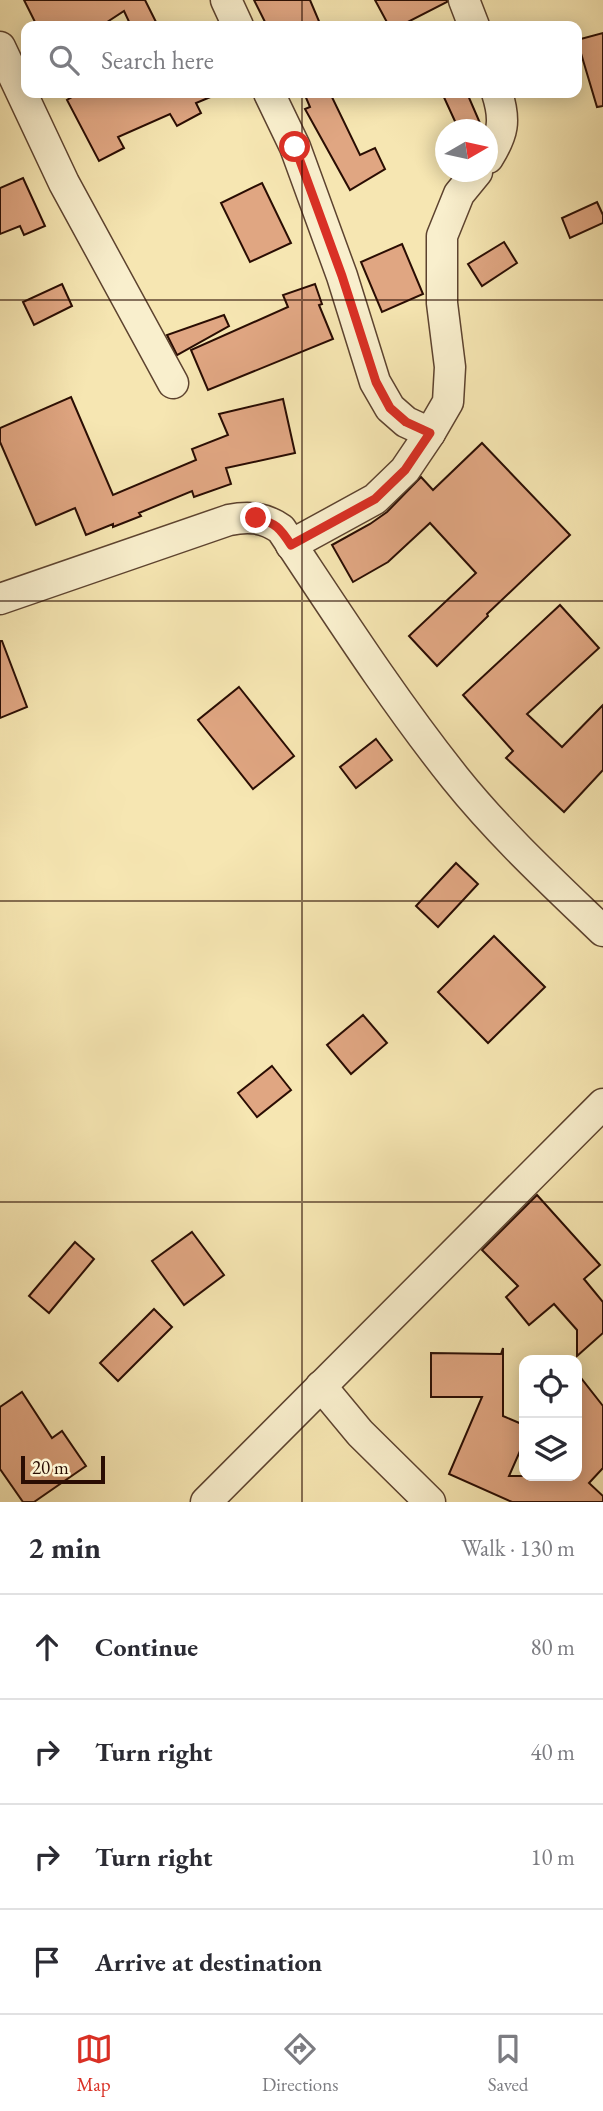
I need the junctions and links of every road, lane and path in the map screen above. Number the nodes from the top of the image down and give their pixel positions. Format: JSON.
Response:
{"nodes":[{"id":1,"x":226,"y":0,"type":"edge"},
{"id":2,"x":464,"y":0,"type":"edge"},
{"id":3,"x":236,"y":21,"type":"edge"},
{"id":4,"x":472,"y":21,"type":"edge"},
{"id":5,"x":0,"y":47,"type":"edge"},
{"id":6,"x":21,"y":92,"type":"edge"},
{"id":7,"x":24,"y":98,"type":"edge"},
{"id":8,"x":271,"y":98,"type":"edge"},
{"id":9,"x":499,"y":98,"type":"edge"},
{"id":10,"x":498,"y":139,"type":"edge"},
{"id":11,"x":468,"y":182,"type":"edge"},
{"id":12,"x":173,"y":383,"type":"dead end"},
{"id":13,"x":430,"y":433,"type":"junction"},
{"id":14,"x":291,"y":545,"type":"junction"},
{"id":15,"x":0,"y":599,"type":"edge"},
{"id":16,"x":603,"y":931,"type":"edge"},
{"id":17,"x":603,"y":1104,"type":"edge"},
{"id":18,"x":321,"y":1386,"type":"junction"},
{"id":19,"x":206,"y":1502,"type":"edge"},
{"id":20,"x":430,"y":1502,"type":"edge"}],
"edges":[{"from":1,"to":3,"type":"street"},
{"from":2,"to":4,"type":"street"},
{"from":5,"to":6,"type":"street"},
{"from":7,"to":12,"type":"street"},
{"from":8,"to":13,"type":"street"},
{"from":9,"to":10,"type":"street"},
{"from":11,"to":13,"type":"street"},
{"from":13,"to":14,"type":"street"},
{"from":14,"to":15,"type":"street"},
{"from":14,"to":16,"type":"street"},
{"from":17,"to":18,"type":"street"},
{"from":18,"to":19,"type":"street"},
{"from":18,"to":20,"type":"street"}]}
